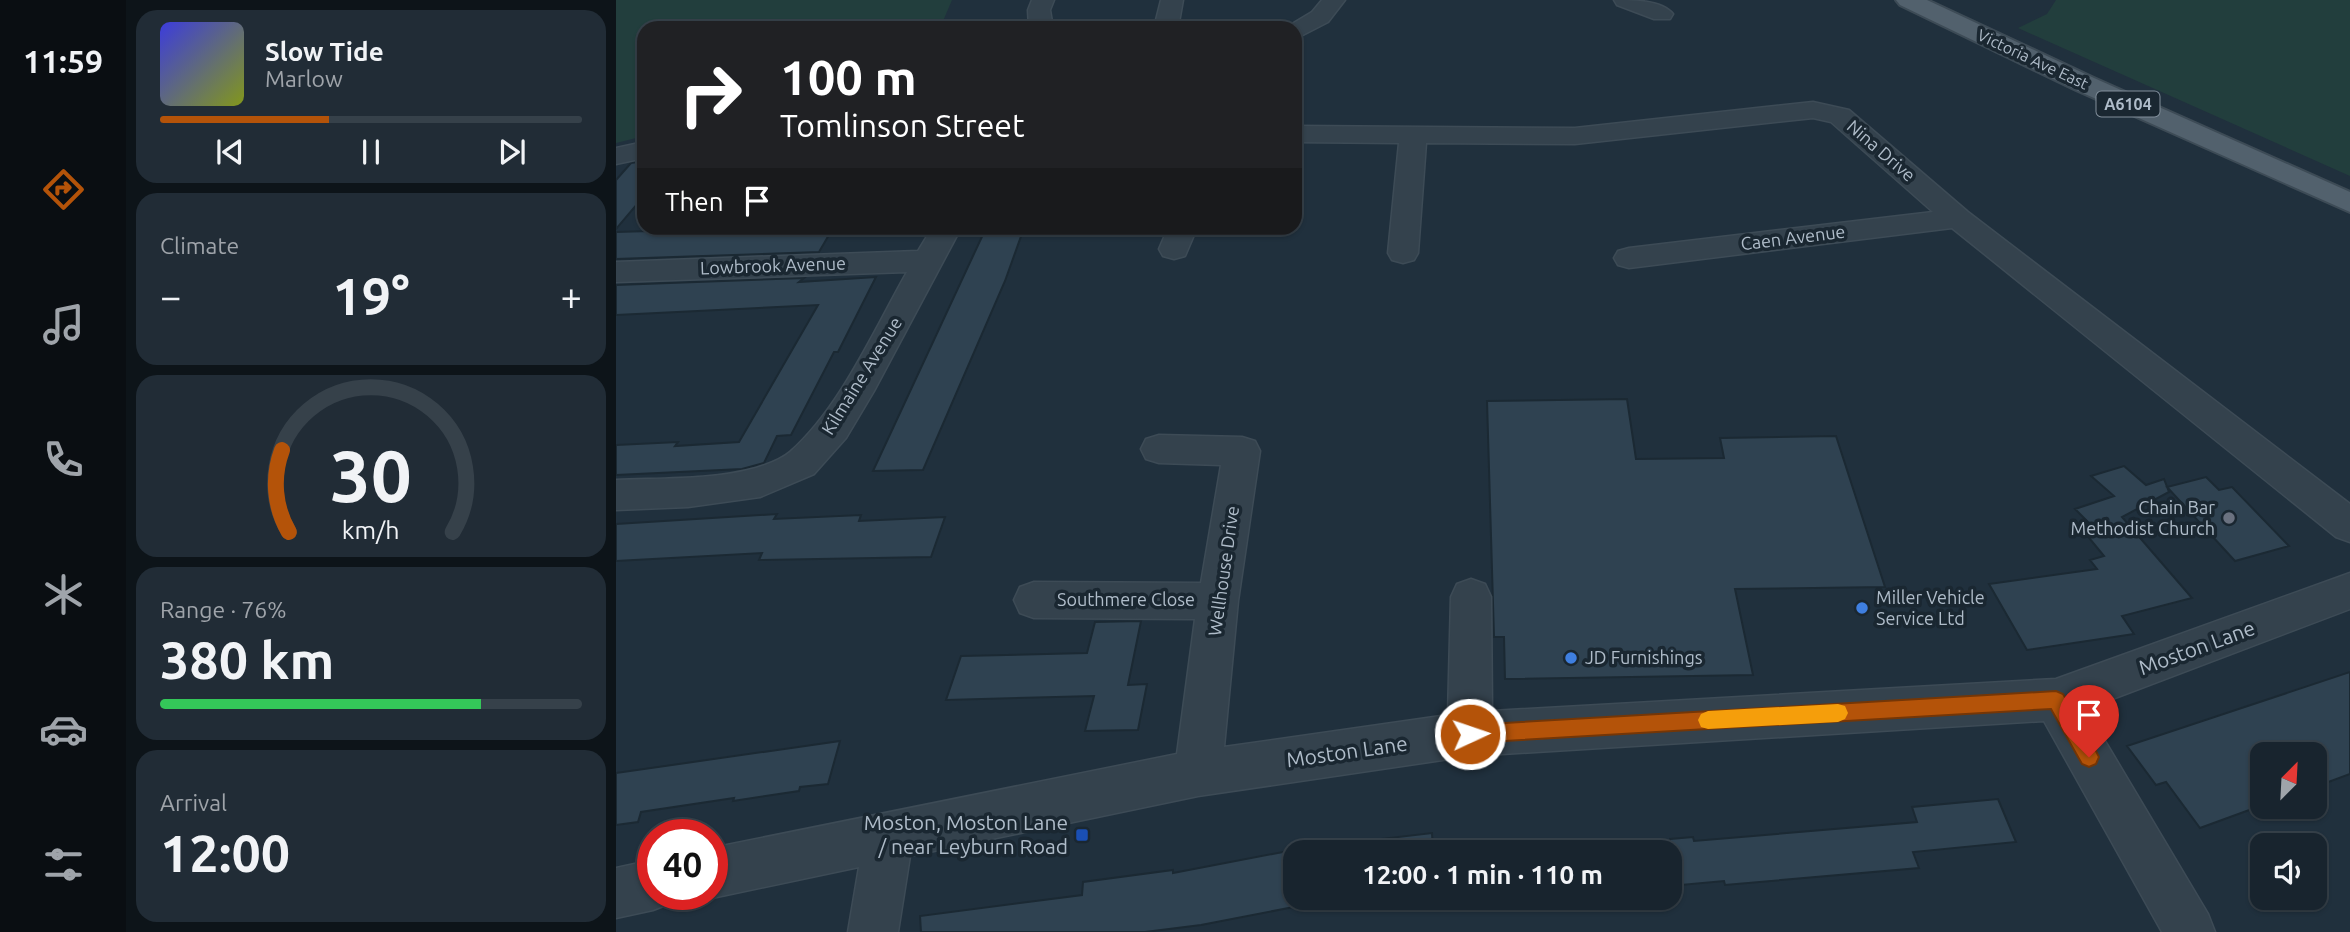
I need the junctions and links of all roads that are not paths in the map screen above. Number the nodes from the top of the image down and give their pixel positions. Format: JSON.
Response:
{"nodes":[{"id":1,"x":1042,"y":0,"type":"edge"},
{"id":2,"x":1172,"y":0,"type":"edge"},
{"id":3,"x":1334,"y":0,"type":"edge"},
{"id":4,"x":1625,"y":0,"type":"edge"},
{"id":5,"x":1908,"y":0,"type":"edge"},
{"id":6,"x":1662,"y":15,"type":"dead end"},
{"id":7,"x":1040,"y":21,"type":"edge"},
{"id":8,"x":1168,"y":21,"type":"edge"},
{"id":9,"x":1302,"y":28,"type":"edge"},
{"id":10,"x":1302,"y":134,"type":"edge"},
{"id":11,"x":1413,"y":136,"type":"junction"},
{"id":12,"x":637,"y":152,"type":"edge"},
{"id":13,"x":616,"y":156,"type":"edge"},
{"id":14,"x":2350,"y":203,"type":"edge"},
{"id":15,"x":1958,"y":218,"type":"junction"},
{"id":16,"x":943,"y":235,"type":"edge"},
{"id":17,"x":1403,"y":253,"type":"dead end"},
{"id":18,"x":1629,"y":258,"type":"dead end"},
{"id":19,"x":930,"y":261,"type":"junction"},
{"id":20,"x":616,"y":272,"type":"edge"},
{"id":21,"x":1159,"y":450,"type":"dead end"},
{"id":22,"x":616,"y":495,"type":"edge"},
{"id":23,"x":2350,"y":526,"type":"edge"},
{"id":24,"x":2350,"y":591,"type":"edge"},
{"id":25,"x":1471,"y":597,"type":"dead end"},
{"id":26,"x":1034,"y":600,"type":"dead end"},
{"id":27,"x":1218,"y":601,"type":"junction"},
{"id":28,"x":2056,"y":700,"type":"junction"},
{"id":29,"x":1470,"y":734,"type":"junction"},
{"id":30,"x":1198,"y":774,"type":"junction"},
{"id":31,"x":889,"y":836,"type":"junction"},
{"id":32,"x":728,"y":870,"type":"edge"},
{"id":33,"x":637,"y":888,"type":"edge"},
{"id":34,"x":616,"y":893,"type":"edge"},
{"id":35,"x":873,"y":932,"type":"edge"},
{"id":36,"x":2190,"y":932,"type":"edge"}],
"edges":[{"from":1,"to":7,"type":"street"},
{"from":2,"to":8,"type":"street"},
{"from":3,"to":9,"type":"street"},
{"from":4,"to":6,"type":"street"},
{"from":5,"to":14,"type":"main road","name":"Victoria Ave East","number":"A6104"},
{"from":10,"to":11,"type":"street","name":"Nina Drive"},
{"from":11,"to":15,"type":"street","name":"Nina Drive"},
{"from":11,"to":17,"type":"street"},
{"from":12,"to":13,"type":"street"},
{"from":15,"to":18,"type":"street","name":"Caen Avenue"},
{"from":15,"to":23,"type":"street","name":"Nina Drive"},
{"from":16,"to":19,"type":"street","name":"Kilmaine Avenue"},
{"from":19,"to":20,"type":"street","name":"Lowbrook Avenue"},
{"from":19,"to":22,"type":"street","name":"Kilmaine Avenue"},
{"from":21,"to":27,"type":"street","name":"Wellhouse Drive"},
{"from":24,"to":28,"type":"street","name":"Moston Lane"},
{"from":25,"to":29,"type":"street"},
{"from":26,"to":27,"type":"street","name":"Southmere Close"},
{"from":27,"to":30,"type":"street","name":"Wellhouse Drive"},
{"from":28,"to":29,"type":"street","name":"Moston Lane"},
{"from":28,"to":36,"type":"street"},
{"from":29,"to":30,"type":"street","name":"Moston Lane"},
{"from":30,"to":31,"type":"street","name":"Moston Lane"},
{"from":31,"to":32,"type":"street","name":"Moston Lane"},
{"from":31,"to":35,"type":"street"},
{"from":33,"to":34,"type":"street"}]}
